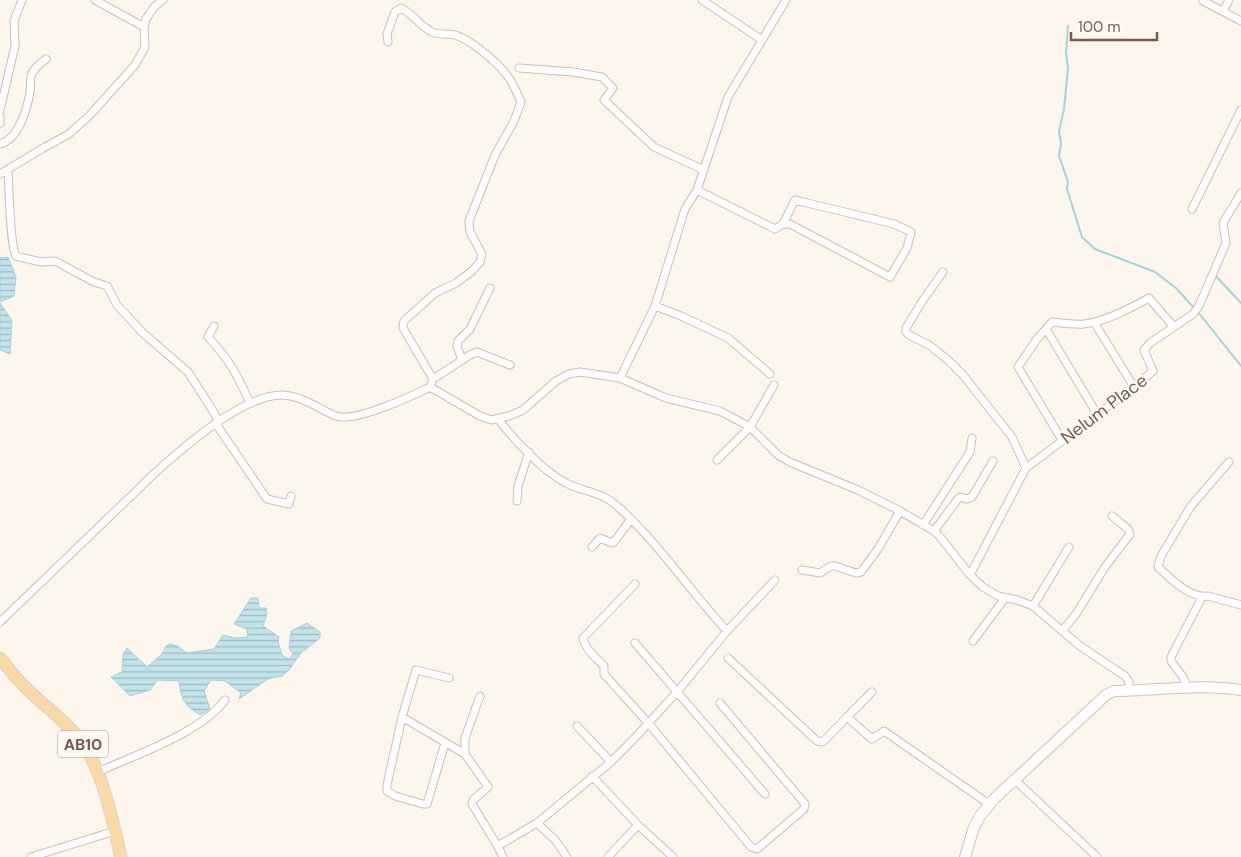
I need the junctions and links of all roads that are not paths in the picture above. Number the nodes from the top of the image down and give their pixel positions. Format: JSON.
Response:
{"nodes":[{"id":1,"x":22,"y":0,"type":"edge"},
{"id":2,"x":95,"y":0,"type":"edge"},
{"id":3,"x":163,"y":0,"type":"edge"},
{"id":4,"x":702,"y":0,"type":"edge"},
{"id":5,"x":786,"y":0,"type":"edge"},
{"id":6,"x":1229,"y":0,"type":"edge"},
{"id":7,"x":1203,"y":1,"type":"edge"},
{"id":8,"x":1223,"y":11,"type":"junction"},
{"id":9,"x":1241,"y":21,"type":"edge"},
{"id":10,"x":144,"y":27,"type":"junction"},
{"id":11,"x":762,"y":40,"type":"junction"},
{"id":12,"x":388,"y":42,"type":"dead end"},
{"id":13,"x":46,"y":59,"type":"dead end"},
{"id":14,"x":519,"y":68,"type":"dead end"},
{"id":15,"x":0,"y":110,"type":"edge"},
{"id":16,"x":1241,"y":110,"type":"edge"},
{"id":17,"x":0,"y":116,"type":"edge"},
{"id":18,"x":0,"y":123,"type":"edge"},
{"id":19,"x":0,"y":144,"type":"edge"},
{"id":20,"x":8,"y":170,"type":"junction"},
{"id":21,"x":704,"y":170,"type":"junction"},
{"id":22,"x":0,"y":174,"type":"edge"},
{"id":23,"x":697,"y":190,"type":"junction"},
{"id":24,"x":1241,"y":193,"type":"edge"},
{"id":25,"x":1192,"y":209,"type":"dead end"},
{"id":26,"x":783,"y":224,"type":"junction"},
{"id":27,"x":943,"y":272,"type":"dead end"},
{"id":28,"x":490,"y":288,"type":"dead end"},
{"id":29,"x":655,"y":306,"type":"junction"},
{"id":30,"x":1094,"y":322,"type":"junction"},
{"id":31,"x":214,"y":326,"type":"dead end"},
{"id":32,"x":1174,"y":327,"type":"junction"},
{"id":33,"x":1046,"y":329,"type":"junction"},
{"id":34,"x":462,"y":360,"type":"junction"},
{"id":35,"x":510,"y":366,"type":"dead end"},
{"id":36,"x":770,"y":374,"type":"dead end"},
{"id":37,"x":620,"y":378,"type":"junction"},
{"id":38,"x":433,"y":379,"type":"junction"},
{"id":39,"x":774,"y":385,"type":"dead end"},
{"id":40,"x":430,"y":387,"type":"junction"},
{"id":41,"x":1134,"y":388,"type":"junction"},
{"id":42,"x":250,"y":403,"type":"junction"},
{"id":43,"x":1097,"y":414,"type":"junction"},
{"id":44,"x":498,"y":419,"type":"junction"},
{"id":45,"x":218,"y":423,"type":"junction"},
{"id":46,"x":750,"y":427,"type":"junction"},
{"id":47,"x":972,"y":438,"type":"dead end"},
{"id":48,"x":1062,"y":440,"type":"junction"},
{"id":49,"x":529,"y":452,"type":"junction"},
{"id":50,"x":717,"y":460,"type":"dead end"},
{"id":51,"x":994,"y":461,"type":"dead end"},
{"id":52,"x":1229,"y":462,"type":"dead end"},
{"id":53,"x":1026,"y":468,"type":"junction"},
{"id":54,"x":291,"y":496,"type":"dead end"},
{"id":55,"x":518,"y":501,"type":"dead end"},
{"id":56,"x":900,"y":512,"type":"junction"},
{"id":57,"x":1112,"y":516,"type":"dead end"},
{"id":58,"x":631,"y":519,"type":"junction"},
{"id":59,"x":923,"y":525,"type":"junction"},
{"id":60,"x":934,"y":531,"type":"junction"},
{"id":61,"x":592,"y":547,"type":"dead end"},
{"id":62,"x":1069,"y":547,"type":"dead end"},
{"id":63,"x":802,"y":570,"type":"dead end"},
{"id":64,"x":970,"y":575,"type":"junction"},
{"id":65,"x":775,"y":580,"type":"dead end"},
{"id":66,"x":634,"y":584,"type":"dead end"},
{"id":67,"x":1202,"y":597,"type":"junction"},
{"id":68,"x":1005,"y":598,"type":"junction"},
{"id":69,"x":1240,"y":603,"type":"edge"},
{"id":70,"x":1033,"y":606,"type":"junction"},
{"id":71,"x":0,"y":622,"type":"edge"},
{"id":72,"x":727,"y":631,"type":"junction"},
{"id":73,"x":1062,"y":631,"type":"junction"},
{"id":74,"x":973,"y":641,"type":"dead end"},
{"id":75,"x":635,"y":642,"type":"dead end"},
{"id":76,"x":0,"y":658,"type":"edge"},
{"id":77,"x":728,"y":658,"type":"dead end"},
{"id":78,"x":448,"y":678,"type":"dead end"},
{"id":79,"x":1188,"y":688,"type":"junction"},
{"id":80,"x":1241,"y":690,"type":"edge"},
{"id":81,"x":1128,"y":691,"type":"junction"},
{"id":82,"x":677,"y":692,"type":"junction"},
{"id":83,"x":872,"y":692,"type":"dead end"},
{"id":84,"x":480,"y":696,"type":"dead end"},
{"id":85,"x":225,"y":700,"type":"dead end"},
{"id":86,"x":720,"y":702,"type":"dead end"},
{"id":87,"x":847,"y":716,"type":"junction"},
{"id":88,"x":402,"y":717,"type":"junction"},
{"id":89,"x":649,"y":724,"type":"junction"},
{"id":90,"x":577,"y":726,"type":"dead end"},
{"id":91,"x":445,"y":743,"type":"junction"},
{"id":92,"x":465,"y":754,"type":"junction"},
{"id":93,"x":611,"y":762,"type":"junction"},
{"id":94,"x":98,"y":772,"type":"junction"},
{"id":95,"x":592,"y":776,"type":"junction"},
{"id":96,"x":1014,"y":779,"type":"junction"},
{"id":97,"x":765,"y":794,"type":"dead end"},
{"id":98,"x":989,"y":804,"type":"junction"},
{"id":99,"x":537,"y":823,"type":"junction"},
{"id":100,"x":638,"y":824,"type":"junction"},
{"id":101,"x":115,"y":831,"type":"junction"},
{"id":102,"x":497,"y":845,"type":"junction"},
{"id":103,"x":31,"y":857,"type":"edge"},
{"id":104,"x":121,"y":857,"type":"edge"},
{"id":105,"x":502,"y":857,"type":"edge"},
{"id":106,"x":567,"y":857,"type":"edge"},
{"id":107,"x":608,"y":857,"type":"edge"},
{"id":108,"x":673,"y":857,"type":"edge"},
{"id":109,"x":966,"y":857,"type":"edge"},
{"id":110,"x":1097,"y":857,"type":"edge"}],
"edges":[{"from":1,"to":15,"type":"street"},
{"from":2,"to":10,"type":"street"},
{"from":3,"to":10,"type":"street"},
{"from":4,"to":11,"type":"street"},
{"from":5,"to":11,"type":"street"},
{"from":6,"to":8,"type":"street"},
{"from":7,"to":8,"type":"street"},
{"from":8,"to":9,"type":"street"},
{"from":10,"to":20,"type":"street"},
{"from":11,"to":21,"type":"street"},
{"from":12,"to":38,"type":"street"},
{"from":13,"to":19,"type":"street"},
{"from":14,"to":21,"type":"street"},
{"from":16,"to":25,"type":"street"},
{"from":17,"to":18,"type":"street"},
{"from":20,"to":22,"type":"street"},
{"from":20,"to":45,"type":"street"},
{"from":21,"to":23,"type":"street"},
{"from":23,"to":26,"type":"street"},
{"from":23,"to":29,"type":"street"},
{"from":24,"to":32,"type":"street","name":"Nelum Place"},
{"from":26,"to":26,"type":"street"},
{"from":27,"to":53,"type":"street"},
{"from":28,"to":34,"type":"street"},
{"from":29,"to":36,"type":"street"},
{"from":29,"to":37,"type":"street"},
{"from":30,"to":32,"type":"street"},
{"from":30,"to":33,"type":"street"},
{"from":30,"to":41,"type":"street"},
{"from":31,"to":42,"type":"street"},
{"from":32,"to":41,"type":"street","name":"Nelum Place"},
{"from":33,"to":43,"type":"street"},
{"from":33,"to":48,"type":"street"},
{"from":34,"to":35,"type":"street"},
{"from":34,"to":38,"type":"street"},
{"from":37,"to":44,"type":"street"},
{"from":37,"to":46,"type":"street"},
{"from":38,"to":40,"type":"street"},
{"from":39,"to":46,"type":"street"},
{"from":40,"to":42,"type":"street"},
{"from":40,"to":44,"type":"street"},
{"from":41,"to":43,"type":"street","name":"Nelum Place"},
{"from":42,"to":45,"type":"street"},
{"from":43,"to":48,"type":"street","name":"Nelum Place"},
{"from":44,"to":49,"type":"street"},
{"from":45,"to":54,"type":"street"},
{"from":45,"to":71,"type":"street"},
{"from":46,"to":50,"type":"street"},
{"from":46,"to":56,"type":"street"},
{"from":47,"to":59,"type":"street"},
{"from":48,"to":53,"type":"street","name":"Nelum Place"},
{"from":49,"to":55,"type":"street"},
{"from":49,"to":58,"type":"street"},
{"from":51,"to":60,"type":"street"},
{"from":52,"to":67,"type":"street"},
{"from":53,"to":64,"type":"street","name":"Nelum Place"},
{"from":56,"to":59,"type":"street"},
{"from":56,"to":63,"type":"street"},
{"from":57,"to":73,"type":"street"},
{"from":58,"to":61,"type":"street"},
{"from":58,"to":72,"type":"street"},
{"from":59,"to":60,"type":"street"},
{"from":60,"to":64,"type":"street"},
{"from":62,"to":70,"type":"street"},
{"from":64,"to":68,"type":"street"},
{"from":65,"to":72,"type":"street"},
{"from":66,"to":89,"type":"street"},
{"from":67,"to":69,"type":"street"},
{"from":67,"to":79,"type":"street"},
{"from":68,"to":70,"type":"street"},
{"from":68,"to":74,"type":"street"},
{"from":70,"to":73,"type":"street"},
{"from":72,"to":82,"type":"street"},
{"from":73,"to":81,"type":"street"},
{"from":75,"to":82,"type":"street"},
{"from":76,"to":94,"type":"main road","number":"AB10"},
{"from":77,"to":87,"type":"street"},
{"from":78,"to":88,"type":"street"},
{"from":79,"to":80,"type":"main road"},
{"from":79,"to":81,"type":"main road"},
{"from":81,"to":96,"type":"main road"},
{"from":82,"to":89,"type":"street"},
{"from":82,"to":97,"type":"street"},
{"from":83,"to":87,"type":"street"},
{"from":84,"to":92,"type":"street"},
{"from":85,"to":94,"type":"street"},
{"from":86,"to":89,"type":"street"},
{"from":87,"to":98,"type":"street"},
{"from":88,"to":91,"type":"street"},
{"from":88,"to":91,"type":"street"},
{"from":89,"to":93,"type":"street"},
{"from":90,"to":93,"type":"street"},
{"from":91,"to":92,"type":"street"},
{"from":92,"to":102,"type":"street"},
{"from":93,"to":95,"type":"street"},
{"from":94,"to":101,"type":"main road","number":"AB10"},
{"from":95,"to":99,"type":"street"},
{"from":95,"to":100,"type":"street"},
{"from":96,"to":98,"type":"main road"},
{"from":96,"to":110,"type":"street"},
{"from":98,"to":109,"type":"main road"},
{"from":99,"to":102,"type":"street"},
{"from":99,"to":106,"type":"street"},
{"from":100,"to":107,"type":"street"},
{"from":100,"to":108,"type":"street"},
{"from":101,"to":103,"type":"street"},
{"from":101,"to":104,"type":"main road","number":"AB10"},
{"from":102,"to":105,"type":"street"}]}
